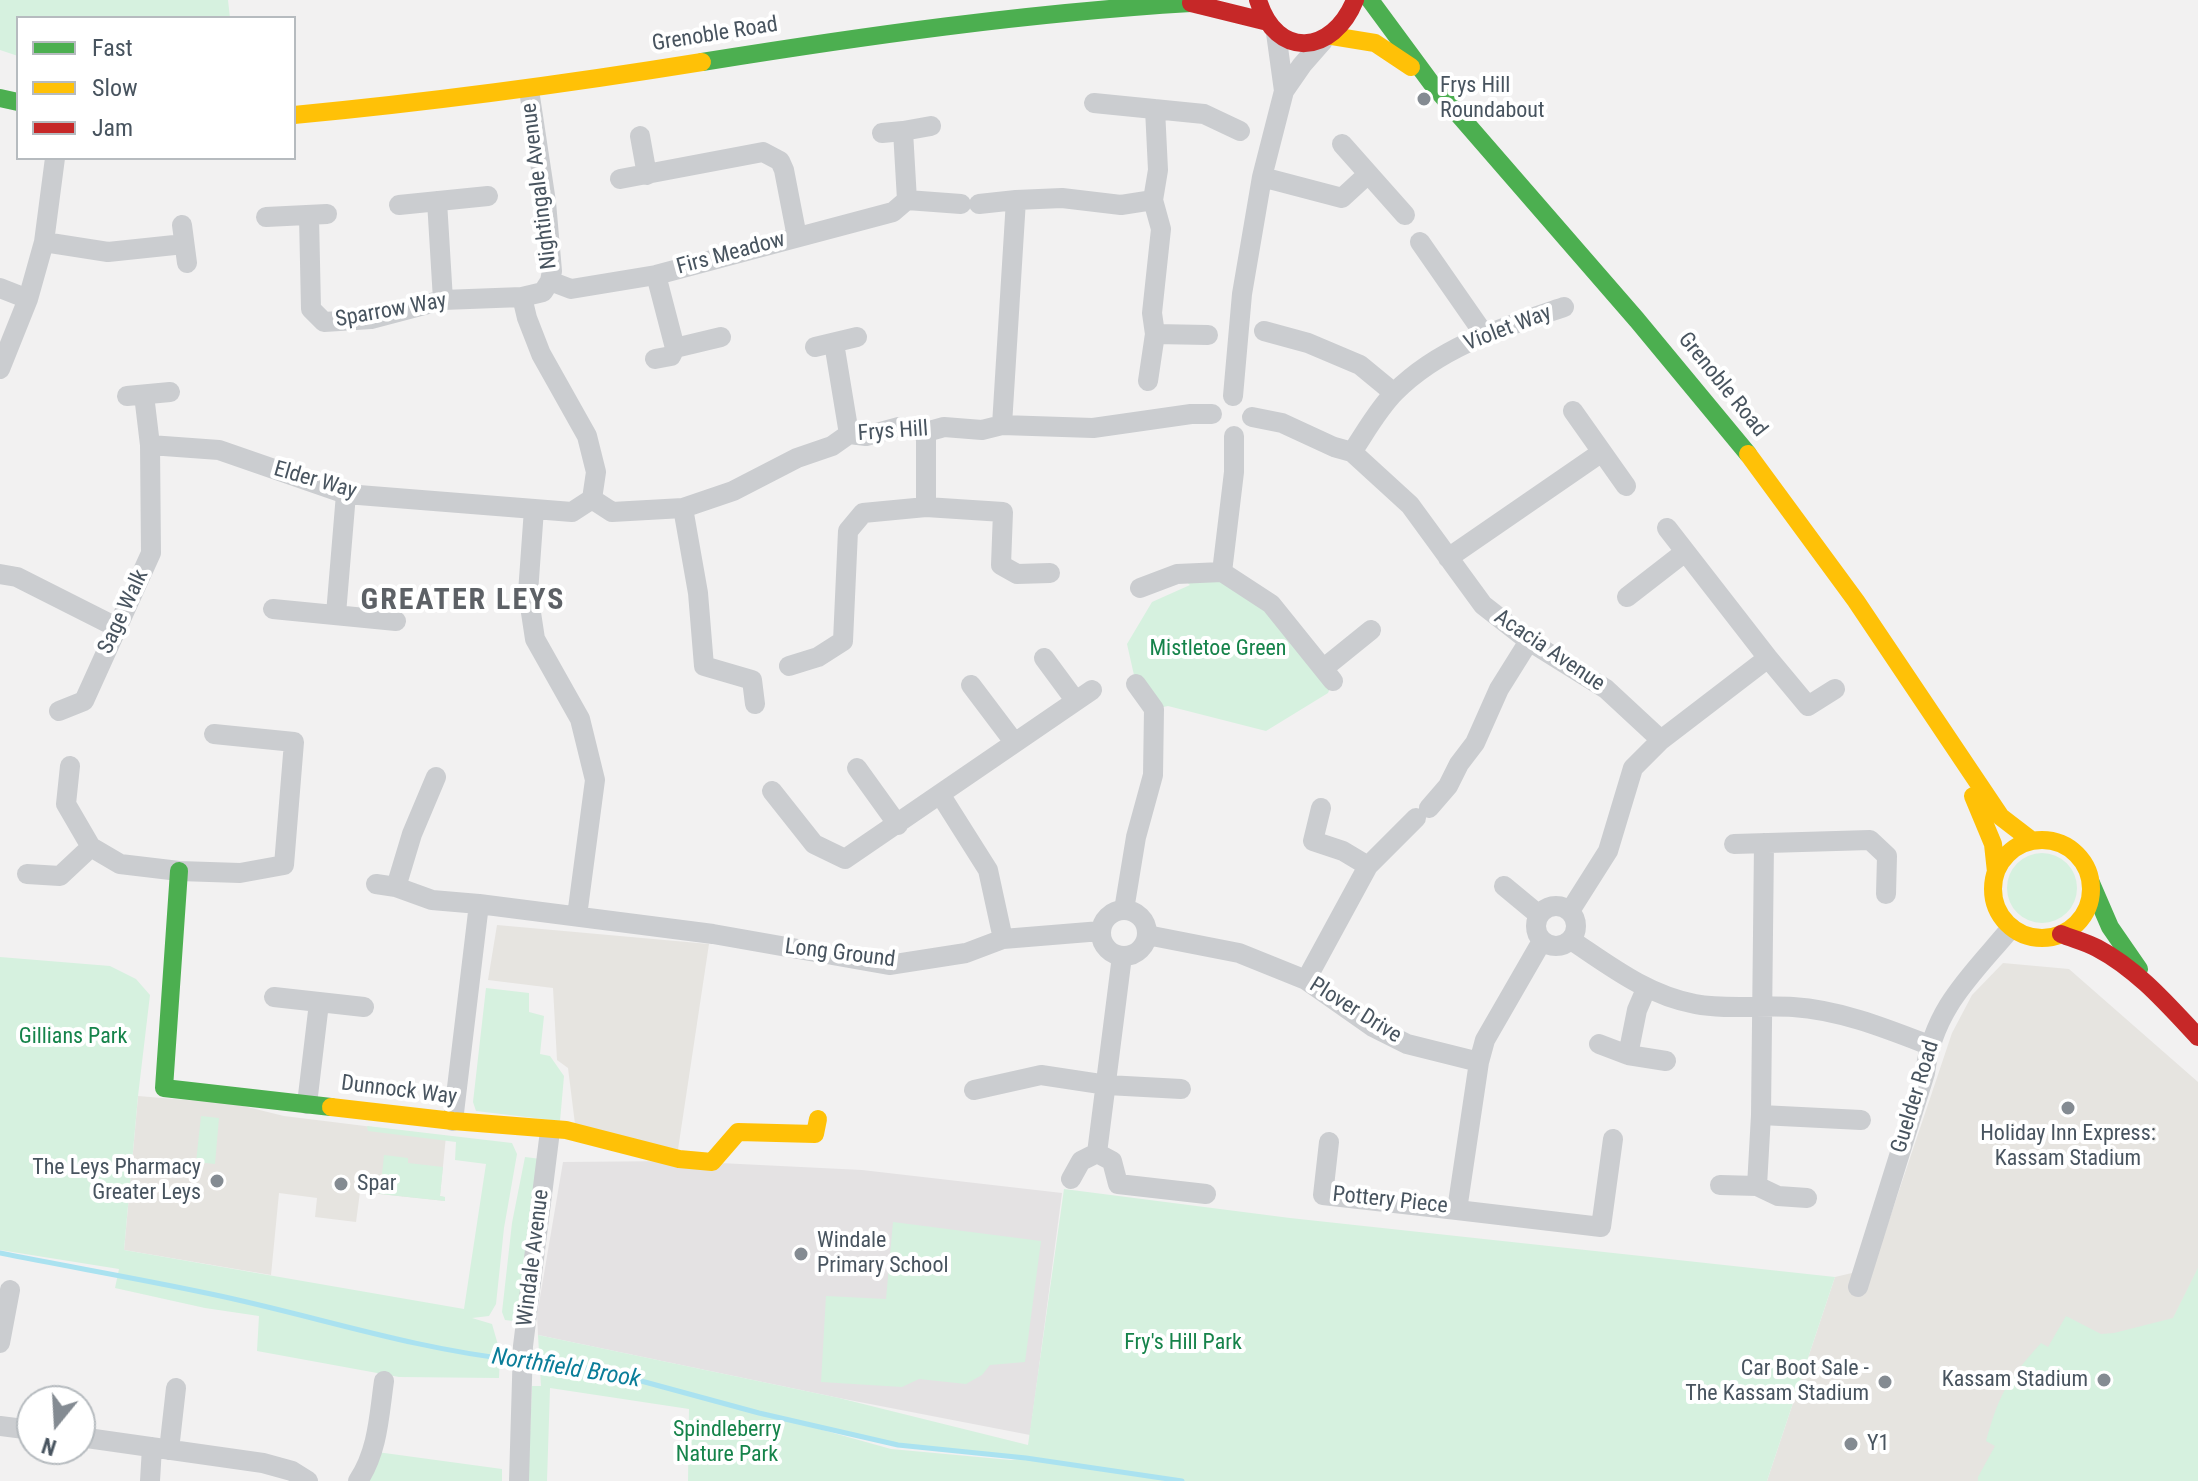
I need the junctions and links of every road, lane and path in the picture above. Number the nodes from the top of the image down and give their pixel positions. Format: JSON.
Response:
{"nodes":[{"id":1,"x":1258,"y":0,"type":"edge"},
{"id":2,"x":1355,"y":0,"type":"edge"},
{"id":3,"x":1370,"y":0,"type":"edge"},
{"id":4,"x":1195,"y":2,"type":"edge"},
{"id":5,"x":1270,"y":27,"type":"junction"},
{"id":6,"x":1328,"y":38,"type":"junction"},
{"id":7,"x":1432,"y":84,"type":"junction"},
{"id":8,"x":529,"y":90,"type":"junction"},
{"id":9,"x":1284,"y":91,"type":"junction"},
{"id":10,"x":1094,"y":103,"type":"dead end"},
{"id":11,"x":1155,"y":109,"type":"junction"},
{"id":12,"x":296,"y":115,"type":"edge"},
{"id":13,"x":931,"y":126,"type":"dead end"},
{"id":14,"x":903,"y":131,"type":"junction"},
{"id":15,"x":1240,"y":131,"type":"dead end"},
{"id":16,"x":882,"y":133,"type":"dead end"},
{"id":17,"x":640,"y":136,"type":"dead end"},
{"id":18,"x":1342,"y":144,"type":"dead end"},
{"id":19,"x":55,"y":160,"type":"edge"},
{"id":20,"x":647,"y":175,"type":"junction"},
{"id":21,"x":1367,"y":175,"type":"junction"},
{"id":22,"x":1262,"y":177,"type":"junction"},
{"id":23,"x":620,"y":179,"type":"dead end"},
{"id":24,"x":488,"y":196,"type":"dead end"},
{"id":25,"x":907,"y":200,"type":"junction"},
{"id":26,"x":1016,"y":200,"type":"junction"},
{"id":27,"x":1153,"y":200,"type":"junction"},
{"id":28,"x":437,"y":201,"type":"junction"},
{"id":29,"x":399,"y":205,"type":"dead end"},
{"id":30,"x":1405,"y":215,"type":"dead end"},
{"id":31,"x":266,"y":217,"type":"dead end"},
{"id":32,"x":797,"y":237,"type":"junction"},
{"id":33,"x":44,"y":242,"type":"junction"},
{"id":34,"x":1420,"y":242,"type":"dead end"},
{"id":35,"x":184,"y":244,"type":"dead end"},
{"id":36,"x":656,"y":275,"type":"junction"},
{"id":37,"x":550,"y":281,"type":"junction"},
{"id":38,"x":0,"y":288,"type":"edge"},
{"id":39,"x":522,"y":297,"type":"junction"},
{"id":40,"x":28,"y":299,"type":"junction"},
{"id":41,"x":443,"y":300,"type":"junction"},
{"id":42,"x":1564,"y":307,"type":"dead end"},
{"id":43,"x":1264,"y":331,"type":"dead end"},
{"id":44,"x":1155,"y":334,"type":"junction"},
{"id":45,"x":1484,"y":334,"type":"junction"},
{"id":46,"x":1208,"y":335,"type":"dead end"},
{"id":47,"x":721,"y":337,"type":"dead end"},
{"id":48,"x":857,"y":337,"type":"dead end"},
{"id":49,"x":675,"y":348,"type":"junction"},
{"id":50,"x":655,"y":359,"type":"dead end"},
{"id":51,"x":0,"y":369,"type":"edge"},
{"id":52,"x":1148,"y":381,"type":"dead end"},
{"id":53,"x":170,"y":392,"type":"dead end"},
{"id":54,"x":1394,"y":393,"type":"junction"},
{"id":55,"x":1233,"y":396,"type":"junction"},
{"id":56,"x":1573,"y":411,"type":"dead end"},
{"id":57,"x":1212,"y":414,"type":"junction"},
{"id":58,"x":1252,"y":417,"type":"junction"},
{"id":59,"x":1002,"y":425,"type":"junction"},
{"id":60,"x":926,"y":432,"type":"junction"},
{"id":61,"x":849,"y":434,"type":"junction"},
{"id":62,"x":1234,"y":436,"type":"junction"},
{"id":63,"x":150,"y":445,"type":"junction"},
{"id":64,"x":1352,"y":452,"type":"junction"},
{"id":65,"x":1602,"y":452,"type":"junction"},
{"id":66,"x":1626,"y":486,"type":"dead end"},
{"id":67,"x":346,"y":494,"type":"junction"},
{"id":68,"x":592,"y":499,"type":"junction"},
{"id":69,"x":926,"y":507,"type":"junction"},
{"id":70,"x":683,"y":508,"type":"junction"},
{"id":71,"x":534,"y":509,"type":"junction"},
{"id":72,"x":1667,"y":528,"type":"dead end"},
{"id":73,"x":1685,"y":552,"type":"junction"},
{"id":74,"x":1448,"y":558,"type":"junction"},
{"id":75,"x":1222,"y":572,"type":"junction"},
{"id":76,"x":1050,"y":573,"type":"dead end"},
{"id":77,"x":0,"y":574,"type":"edge"},
{"id":78,"x":1140,"y":588,"type":"dead end"},
{"id":79,"x":1627,"y":597,"type":"dead end"},
{"id":80,"x":273,"y":609,"type":"dead end"},
{"id":81,"x":336,"y":614,"type":"junction"},
{"id":82,"x":396,"y":621,"type":"dead end"},
{"id":83,"x":116,"y":627,"type":"junction"},
{"id":84,"x":1371,"y":630,"type":"dead end"},
{"id":85,"x":1529,"y":641,"type":"junction"},
{"id":86,"x":1044,"y":658,"type":"dead end"},
{"id":87,"x":1768,"y":658,"type":"junction"},
{"id":88,"x":789,"y":666,"type":"dead end"},
{"id":89,"x":1136,"y":684,"type":"dead end"},
{"id":90,"x":971,"y":685,"type":"dead end"},
{"id":91,"x":1835,"y":689,"type":"dead end"},
{"id":92,"x":755,"y":704,"type":"dead end"},
{"id":93,"x":59,"y":711,"type":"dead end"},
{"id":94,"x":214,"y":734,"type":"dead end"},
{"id":95,"x":1946,"y":737,"type":"junction"},
{"id":96,"x":1661,"y":740,"type":"junction"},
{"id":97,"x":1014,"y":742,"type":"junction"},
{"id":98,"x":70,"y":766,"type":"dead end"},
{"id":99,"x":857,"y":768,"type":"dead end"},
{"id":100,"x":436,"y":777,"type":"dead end"},
{"id":101,"x":772,"y":791,"type":"dead end"},
{"id":102,"x":940,"y":794,"type":"junction"},
{"id":103,"x":1321,"y":808,"type":"dead end"},
{"id":104,"x":898,"y":825,"type":"junction"},
{"id":105,"x":2031,"y":840,"type":"junction"},
{"id":106,"x":1764,"y":843,"type":"junction"},
{"id":107,"x":1734,"y":844,"type":"dead end"},
{"id":108,"x":91,"y":847,"type":"junction"},
{"id":109,"x":1368,"y":866,"type":"junction"},
{"id":110,"x":179,"y":871,"type":"junction"},
{"id":111,"x":1996,"y":872,"type":"junction"},
{"id":112,"x":27,"y":874,"type":"dead end"},
{"id":113,"x":2091,"y":883,"type":"junction"},
{"id":114,"x":1504,"y":886,"type":"dead end"},
{"id":115,"x":1886,"y":894,"type":"dead end"},
{"id":116,"x":479,"y":904,"type":"junction"},
{"id":117,"x":1124,"y":910,"type":"junction"},
{"id":118,"x":1570,"y":911,"type":"junction"},
{"id":119,"x":1539,"y":915,"type":"junction"},
{"id":120,"x":577,"y":916,"type":"junction"},
{"id":121,"x":2011,"y":928,"type":"junction"},
{"id":122,"x":1101,"y":931,"type":"junction"},
{"id":123,"x":2061,"y":934,"type":"junction"},
{"id":124,"x":1147,"y":935,"type":"junction"},
{"id":125,"x":1003,"y":939,"type":"junction"},
{"id":126,"x":1571,"y":940,"type":"junction"},
{"id":127,"x":1542,"y":941,"type":"junction"},
{"id":128,"x":1122,"y":956,"type":"junction"},
{"id":129,"x":1306,"y":980,"type":"junction"},
{"id":130,"x":1646,"y":989,"type":"junction"},
{"id":131,"x":274,"y":997,"type":"dead end"},
{"id":132,"x":319,"y":1003,"type":"junction"},
{"id":133,"x":364,"y":1007,"type":"dead end"},
{"id":134,"x":1761,"y":1007,"type":"junction"},
{"id":135,"x":2175,"y":1013,"type":"junction"},
{"id":136,"x":2198,"y":1037,"type":"edge"},
{"id":137,"x":1599,"y":1044,"type":"dead end"},
{"id":138,"x":1929,"y":1045,"type":"junction"},
{"id":139,"x":1628,"y":1055,"type":"junction"},
{"id":140,"x":1666,"y":1061,"type":"dead end"},
{"id":141,"x":1479,"y":1062,"type":"junction"},
{"id":142,"x":1107,"y":1085,"type":"junction"},
{"id":143,"x":1181,"y":1089,"type":"dead end"},
{"id":144,"x":974,"y":1090,"type":"dead end"},
{"id":145,"x":307,"y":1104,"type":"junction"},
{"id":146,"x":1761,"y":1115,"type":"junction"},
{"id":147,"x":818,"y":1119,"type":"dead end"},
{"id":148,"x":1861,"y":1120,"type":"dead end"},
{"id":149,"x":453,"y":1121,"type":"junction"},
{"id":150,"x":550,"y":1131,"type":"junction"},
{"id":151,"x":1613,"y":1139,"type":"dead end"},
{"id":152,"x":1329,"y":1142,"type":"dead end"},
{"id":153,"x":1097,"y":1153,"type":"junction"},
{"id":154,"x":1071,"y":1179,"type":"dead end"},
{"id":155,"x":1720,"y":1185,"type":"dead end"},
{"id":156,"x":1757,"y":1186,"type":"junction"},
{"id":157,"x":1206,"y":1194,"type":"dead end"},
{"id":158,"x":1807,"y":1198,"type":"dead end"},
{"id":159,"x":1457,"y":1210,"type":"junction"},
{"id":160,"x":1858,"y":1287,"type":"dead end"},
{"id":161,"x":10,"y":1290,"type":"dead end"},
{"id":162,"x":0,"y":1343,"type":"edge"},
{"id":163,"x":384,"y":1381,"type":"dead end"},
{"id":164,"x":176,"y":1388,"type":"dead end"},
{"id":165,"x":96,"y":1439,"type":"edge"},
{"id":166,"x":160,"y":1448,"type":"junction"},
{"id":167,"x":150,"y":1481,"type":"edge"},
{"id":168,"x":308,"y":1481,"type":"edge"},
{"id":169,"x":358,"y":1481,"type":"edge"},
{"id":170,"x":519,"y":1481,"type":"edge"}],
"edges":[{"from":1,"to":5,"type":"street"},
{"from":2,"to":6,"type":"street"},
{"from":3,"to":7,"type":"street","name":"Grenoble Road"},
{"from":4,"to":5,"type":"street","name":"Grenoble Road"},
{"from":4,"to":8,"type":"street","name":"Grenoble Road"},
{"from":5,"to":6,"type":"street","name":"Grenoble Road"},
{"from":5,"to":9,"type":"street"},
{"from":6,"to":7,"type":"street","name":"Grenoble Road"},
{"from":6,"to":9,"type":"street"},
{"from":7,"to":95,"type":"street","name":"Grenoble Road"},
{"from":8,"to":12,"type":"street","name":"Grenoble Road"},
{"from":8,"to":37,"type":"street","name":"Nightingale Avenue"},
{"from":9,"to":22,"type":"street"},
{"from":10,"to":11,"type":"street"},
{"from":11,"to":15,"type":"street"},
{"from":11,"to":27,"type":"street"},
{"from":13,"to":14,"type":"street"},
{"from":14,"to":16,"type":"street"},
{"from":14,"to":25,"type":"street"},
{"from":17,"to":20,"type":"street"},
{"from":18,"to":21,"type":"street"},
{"from":19,"to":33,"type":"street"},
{"from":20,"to":23,"type":"street"},
{"from":20,"to":32,"type":"street"},
{"from":21,"to":22,"type":"street"},
{"from":21,"to":30,"type":"street"},
{"from":22,"to":55,"type":"street"},
{"from":24,"to":28,"type":"street"},
{"from":25,"to":26,"type":"street"},
{"from":25,"to":32,"type":"street","name":"Firs Meadow"},
{"from":26,"to":27,"type":"street"},
{"from":26,"to":59,"type":"street"},
{"from":27,"to":44,"type":"street"},
{"from":28,"to":29,"type":"street"},
{"from":28,"to":41,"type":"street"},
{"from":31,"to":41,"type":"street","name":"Sparrow Way"},
{"from":32,"to":36,"type":"street","name":"Firs Meadow"},
{"from":33,"to":35,"type":"street"},
{"from":33,"to":40,"type":"street"},
{"from":34,"to":45,"type":"street"},
{"from":36,"to":37,"type":"street","name":"Firs Meadow"},
{"from":36,"to":49,"type":"street"},
{"from":37,"to":39,"type":"street","name":"Nightingale Avenue"},
{"from":38,"to":40,"type":"street"},
{"from":39,"to":41,"type":"street","name":"Sparrow Way"},
{"from":39,"to":68,"type":"street","name":"Nightingale Avenue"},
{"from":40,"to":51,"type":"street"},
{"from":42,"to":45,"type":"street","name":"Violet Way"},
{"from":43,"to":54,"type":"street"},
{"from":44,"to":46,"type":"street"},
{"from":44,"to":52,"type":"street"},
{"from":45,"to":54,"type":"street","name":"Violet Way"},
{"from":47,"to":49,"type":"street"},
{"from":48,"to":61,"type":"street"},
{"from":49,"to":50,"type":"street"},
{"from":53,"to":63,"type":"street"},
{"from":54,"to":64,"type":"street","name":"Violet Way"},
{"from":55,"to":57,"type":"street"},
{"from":55,"to":58,"type":"street"},
{"from":56,"to":65,"type":"street"},
{"from":57,"to":59,"type":"street","name":"Frys Hill"},
{"from":57,"to":62,"type":"street"},
{"from":58,"to":62,"type":"street"},
{"from":58,"to":64,"type":"street","name":"Acacia Avenue"},
{"from":59,"to":60,"type":"street","name":"Frys Hill"},
{"from":60,"to":61,"type":"street","name":"Frys Hill"},
{"from":60,"to":69,"type":"street"},
{"from":61,"to":70,"type":"street","name":"Frys Hill"},
{"from":62,"to":75,"type":"street"},
{"from":63,"to":67,"type":"street","name":"Elder Way"},
{"from":63,"to":83,"type":"street","name":"Sage Walk"},
{"from":64,"to":74,"type":"street","name":"Acacia Avenue"},
{"from":65,"to":66,"type":"street"},
{"from":65,"to":74,"type":"street"},
{"from":67,"to":71,"type":"street","name":"Elder Way"},
{"from":67,"to":81,"type":"street"},
{"from":68,"to":70,"type":"street","name":"Frys Hill"},
{"from":68,"to":71,"type":"street"},
{"from":69,"to":76,"type":"street"},
{"from":69,"to":88,"type":"street"},
{"from":70,"to":92,"type":"street"},
{"from":71,"to":120,"type":"street"},
{"from":72,"to":73,"type":"street"},
{"from":73,"to":79,"type":"street"},
{"from":73,"to":87,"type":"street"},
{"from":74,"to":85,"type":"street","name":"Acacia Avenue"},
{"from":75,"to":78,"type":"street"},
{"from":75,"to":84,"type":"street"},
{"from":77,"to":83,"type":"street"},
{"from":80,"to":81,"type":"street"},
{"from":81,"to":82,"type":"street"},
{"from":83,"to":93,"type":"street","name":"Sage Walk"},
{"from":85,"to":96,"type":"street","name":"Acacia Avenue"},
{"from":85,"to":109,"type":"street"},
{"from":86,"to":97,"type":"street"},
{"from":87,"to":91,"type":"street"},
{"from":87,"to":96,"type":"street"},
{"from":89,"to":117,"type":"street"},
{"from":90,"to":97,"type":"street"},
{"from":94,"to":110,"type":"street"},
{"from":95,"to":105,"type":"street","name":"Grenoble Road"},
{"from":95,"to":111,"type":"street","name":"Grenoble Road"},
{"from":96,"to":118,"type":"street"},
{"from":97,"to":102,"type":"street"},
{"from":98,"to":108,"type":"street"},
{"from":99,"to":104,"type":"street"},
{"from":100,"to":116,"type":"street"},
{"from":101,"to":104,"type":"street"},
{"from":102,"to":104,"type":"street"},
{"from":102,"to":125,"type":"street"},
{"from":103,"to":109,"type":"street"},
{"from":105,"to":111,"type":"street"},
{"from":105,"to":113,"type":"street"},
{"from":106,"to":107,"type":"street"},
{"from":106,"to":115,"type":"street"},
{"from":106,"to":134,"type":"street"},
{"from":108,"to":110,"type":"street"},
{"from":108,"to":112,"type":"street"},
{"from":109,"to":129,"type":"street"},
{"from":110,"to":145,"type":"street","name":"Dunnock Way"},
{"from":111,"to":121,"type":"street"},
{"from":113,"to":123,"type":"street"},
{"from":113,"to":135,"type":"street"},
{"from":114,"to":119,"type":"street"},
{"from":116,"to":120,"type":"street"},
{"from":116,"to":149,"type":"street"},
{"from":117,"to":122,"type":"street"},
{"from":117,"to":124,"type":"street"},
{"from":118,"to":119,"type":"street"},
{"from":118,"to":126,"type":"street"},
{"from":119,"to":127,"type":"street"},
{"from":120,"to":125,"type":"street","name":"Long Ground"},
{"from":121,"to":123,"type":"street"},
{"from":121,"to":138,"type":"street","name":"Guelder Road"},
{"from":122,"to":125,"type":"street","name":"Long Ground"},
{"from":122,"to":128,"type":"street"},
{"from":123,"to":135,"type":"street"},
{"from":124,"to":128,"type":"street"},
{"from":124,"to":129,"type":"street","name":"Plover Drive"},
{"from":126,"to":127,"type":"street"},
{"from":126,"to":130,"type":"street"},
{"from":127,"to":141,"type":"street"},
{"from":128,"to":142,"type":"street"},
{"from":129,"to":141,"type":"street","name":"Plover Drive"},
{"from":130,"to":134,"type":"street"},
{"from":130,"to":139,"type":"street"},
{"from":131,"to":132,"type":"street"},
{"from":132,"to":133,"type":"street"},
{"from":132,"to":145,"type":"street"},
{"from":134,"to":138,"type":"street"},
{"from":134,"to":146,"type":"street"},
{"from":135,"to":136,"type":"street"},
{"from":137,"to":139,"type":"street"},
{"from":138,"to":160,"type":"street","name":"Guelder Road"},
{"from":139,"to":140,"type":"street"},
{"from":141,"to":159,"type":"street","name":"Pottery Piece"},
{"from":142,"to":143,"type":"street"},
{"from":142,"to":144,"type":"street"},
{"from":142,"to":153,"type":"street"},
{"from":145,"to":149,"type":"street","name":"Dunnock Way"},
{"from":146,"to":148,"type":"street"},
{"from":146,"to":156,"type":"street"},
{"from":147,"to":150,"type":"street","name":"Dunnock Way"},
{"from":149,"to":150,"type":"street","name":"Dunnock Way"},
{"from":150,"to":170,"type":"street","name":"Windale Avenue"},
{"from":151,"to":159,"type":"street"},
{"from":152,"to":159,"type":"street","name":"Pottery Piece"},
{"from":153,"to":154,"type":"street"},
{"from":153,"to":157,"type":"street"},
{"from":155,"to":156,"type":"street"},
{"from":156,"to":158,"type":"street"},
{"from":161,"to":162,"type":"street"},
{"from":163,"to":169,"type":"street"},
{"from":164,"to":166,"type":"street"},
{"from":165,"to":166,"type":"street"},
{"from":166,"to":167,"type":"street"},
{"from":166,"to":168,"type":"street"}]}
